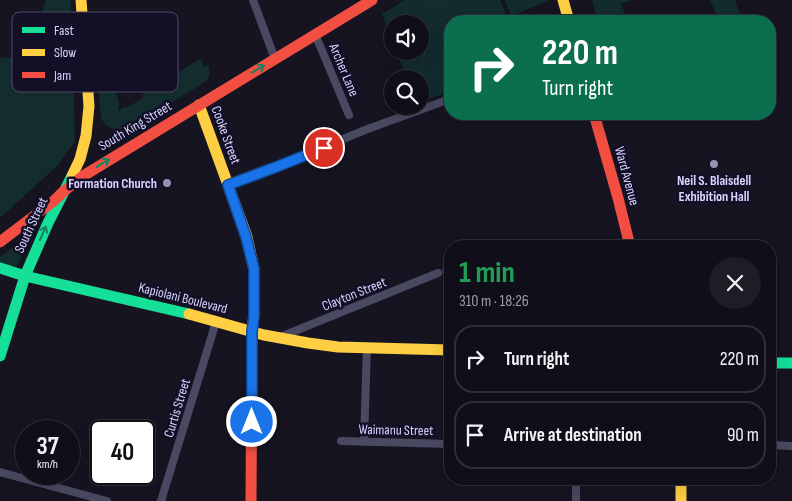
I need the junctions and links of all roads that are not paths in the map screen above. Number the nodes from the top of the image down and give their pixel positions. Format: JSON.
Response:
{"nodes":[{"id":1,"x":253,"y":0,"type":"edge"},
{"id":2,"x":372,"y":0,"type":"edge"},
{"id":3,"x":563,"y":0,"type":"edge"},
{"id":4,"x":567,"y":15,"type":"edge"},
{"id":5,"x":315,"y":34,"type":"junction"},
{"id":6,"x":275,"y":59,"type":"junction"},
{"id":7,"x":88,"y":92,"type":"edge"},
{"id":8,"x":444,"y":101,"type":"edge"},
{"id":9,"x":199,"y":105,"type":"junction"},
{"id":10,"x":349,"y":115,"type":"dead end"},
{"id":11,"x":596,"y":120,"type":"edge"},
{"id":12,"x":228,"y":185,"type":"junction"},
{"id":13,"x":64,"y":192,"type":"junction"},
{"id":14,"x":628,"y":240,"type":"edge"},
{"id":15,"x":0,"y":242,"type":"edge"},
{"id":16,"x":0,"y":268,"type":"edge"},
{"id":17,"x":444,"y":271,"type":"edge"},
{"id":18,"x":25,"y":276,"type":"junction"},
{"id":19,"x":216,"y":322,"type":"junction"},
{"id":20,"x":252,"y":332,"type":"junction"},
{"id":21,"x":278,"y":338,"type":"junction"},
{"id":22,"x":367,"y":348,"type":"junction"},
{"id":23,"x":444,"y":350,"type":"edge"},
{"id":24,"x":0,"y":356,"type":"edge"},
{"id":25,"x":776,"y":363,"type":"edge"},
{"id":26,"x":792,"y":363,"type":"edge"},
{"id":27,"x":341,"y":441,"type":"dead end"},
{"id":28,"x":364,"y":442,"type":"junction"},
{"id":29,"x":444,"y":444,"type":"edge"},
{"id":30,"x":776,"y":446,"type":"edge"},
{"id":31,"x":792,"y":446,"type":"edge"},
{"id":32,"x":0,"y":472,"type":"edge"},
{"id":33,"x":576,"y":485,"type":"edge"},
{"id":34,"x":681,"y":485,"type":"edge"},
{"id":35,"x":98,"y":500,"type":"edge"},
{"id":36,"x":107,"y":501,"type":"edge"},
{"id":37,"x":161,"y":501,"type":"edge"},
{"id":38,"x":251,"y":501,"type":"edge"},
{"id":39,"x":576,"y":501,"type":"edge"},
{"id":40,"x":681,"y":501,"type":"edge"}],
"edges":[{"from":1,"to":6,"type":"street"},
{"from":2,"to":5,"type":"main road","name":"South King Street"},
{"from":3,"to":4,"type":"main road"},
{"from":5,"to":6,"type":"main road","name":"South King Street"},
{"from":5,"to":10,"type":"street","name":"Archer Lane"},
{"from":9,"to":6,"type":"main road","name":"South King Street","one_way":true},
{"from":7,"to":13,"type":"main road","name":"South Street"},
{"from":8,"to":12,"type":"street"},
{"from":9,"to":12,"type":"main road","name":"Cooke Street"},
{"from":13,"to":9,"type":"main road","name":"South King Street","one_way":true},
{"from":11,"to":14,"type":"main road","name":"Ward Avenue"},
{"from":12,"to":20,"type":"main road","name":"Cooke Street"},
{"from":13,"to":15,"type":"main road","name":"South King Street"},
{"from":18,"to":13,"type":"main road","name":"South Street","one_way":true},
{"from":16,"to":18,"type":"main road","name":"Kapiolani Boulevard"},
{"from":17,"to":21,"type":"street","name":"Clayton Street"},
{"from":18,"to":19,"type":"main road","name":"Kapiolani Boulevard"},
{"from":18,"to":24,"type":"main road","name":"South Street"},
{"from":19,"to":20,"type":"main road","name":"Kapiolani Boulevard"},
{"from":19,"to":37,"type":"street","name":"Curtis Street"},
{"from":20,"to":21,"type":"main road","name":"Kapiolani Boulevard"},
{"from":20,"to":38,"type":"main road","name":"Cooke Street"},
{"from":21,"to":22,"type":"main road","name":"Kapiolani Boulevard"},
{"from":22,"to":23,"type":"main road","name":"Kapiolani Boulevard"},
{"from":22,"to":28,"type":"street"},
{"from":25,"to":26,"type":"main road"},
{"from":27,"to":28,"type":"street","name":"Waimanu Street"},
{"from":28,"to":29,"type":"street","name":"Waimanu Street"},
{"from":30,"to":31,"type":"street"},
{"from":32,"to":35,"type":"street"},
{"from":33,"to":39,"type":"street"},
{"from":34,"to":40,"type":"main road"},
{"from":35,"to":36,"type":"street"}]}
